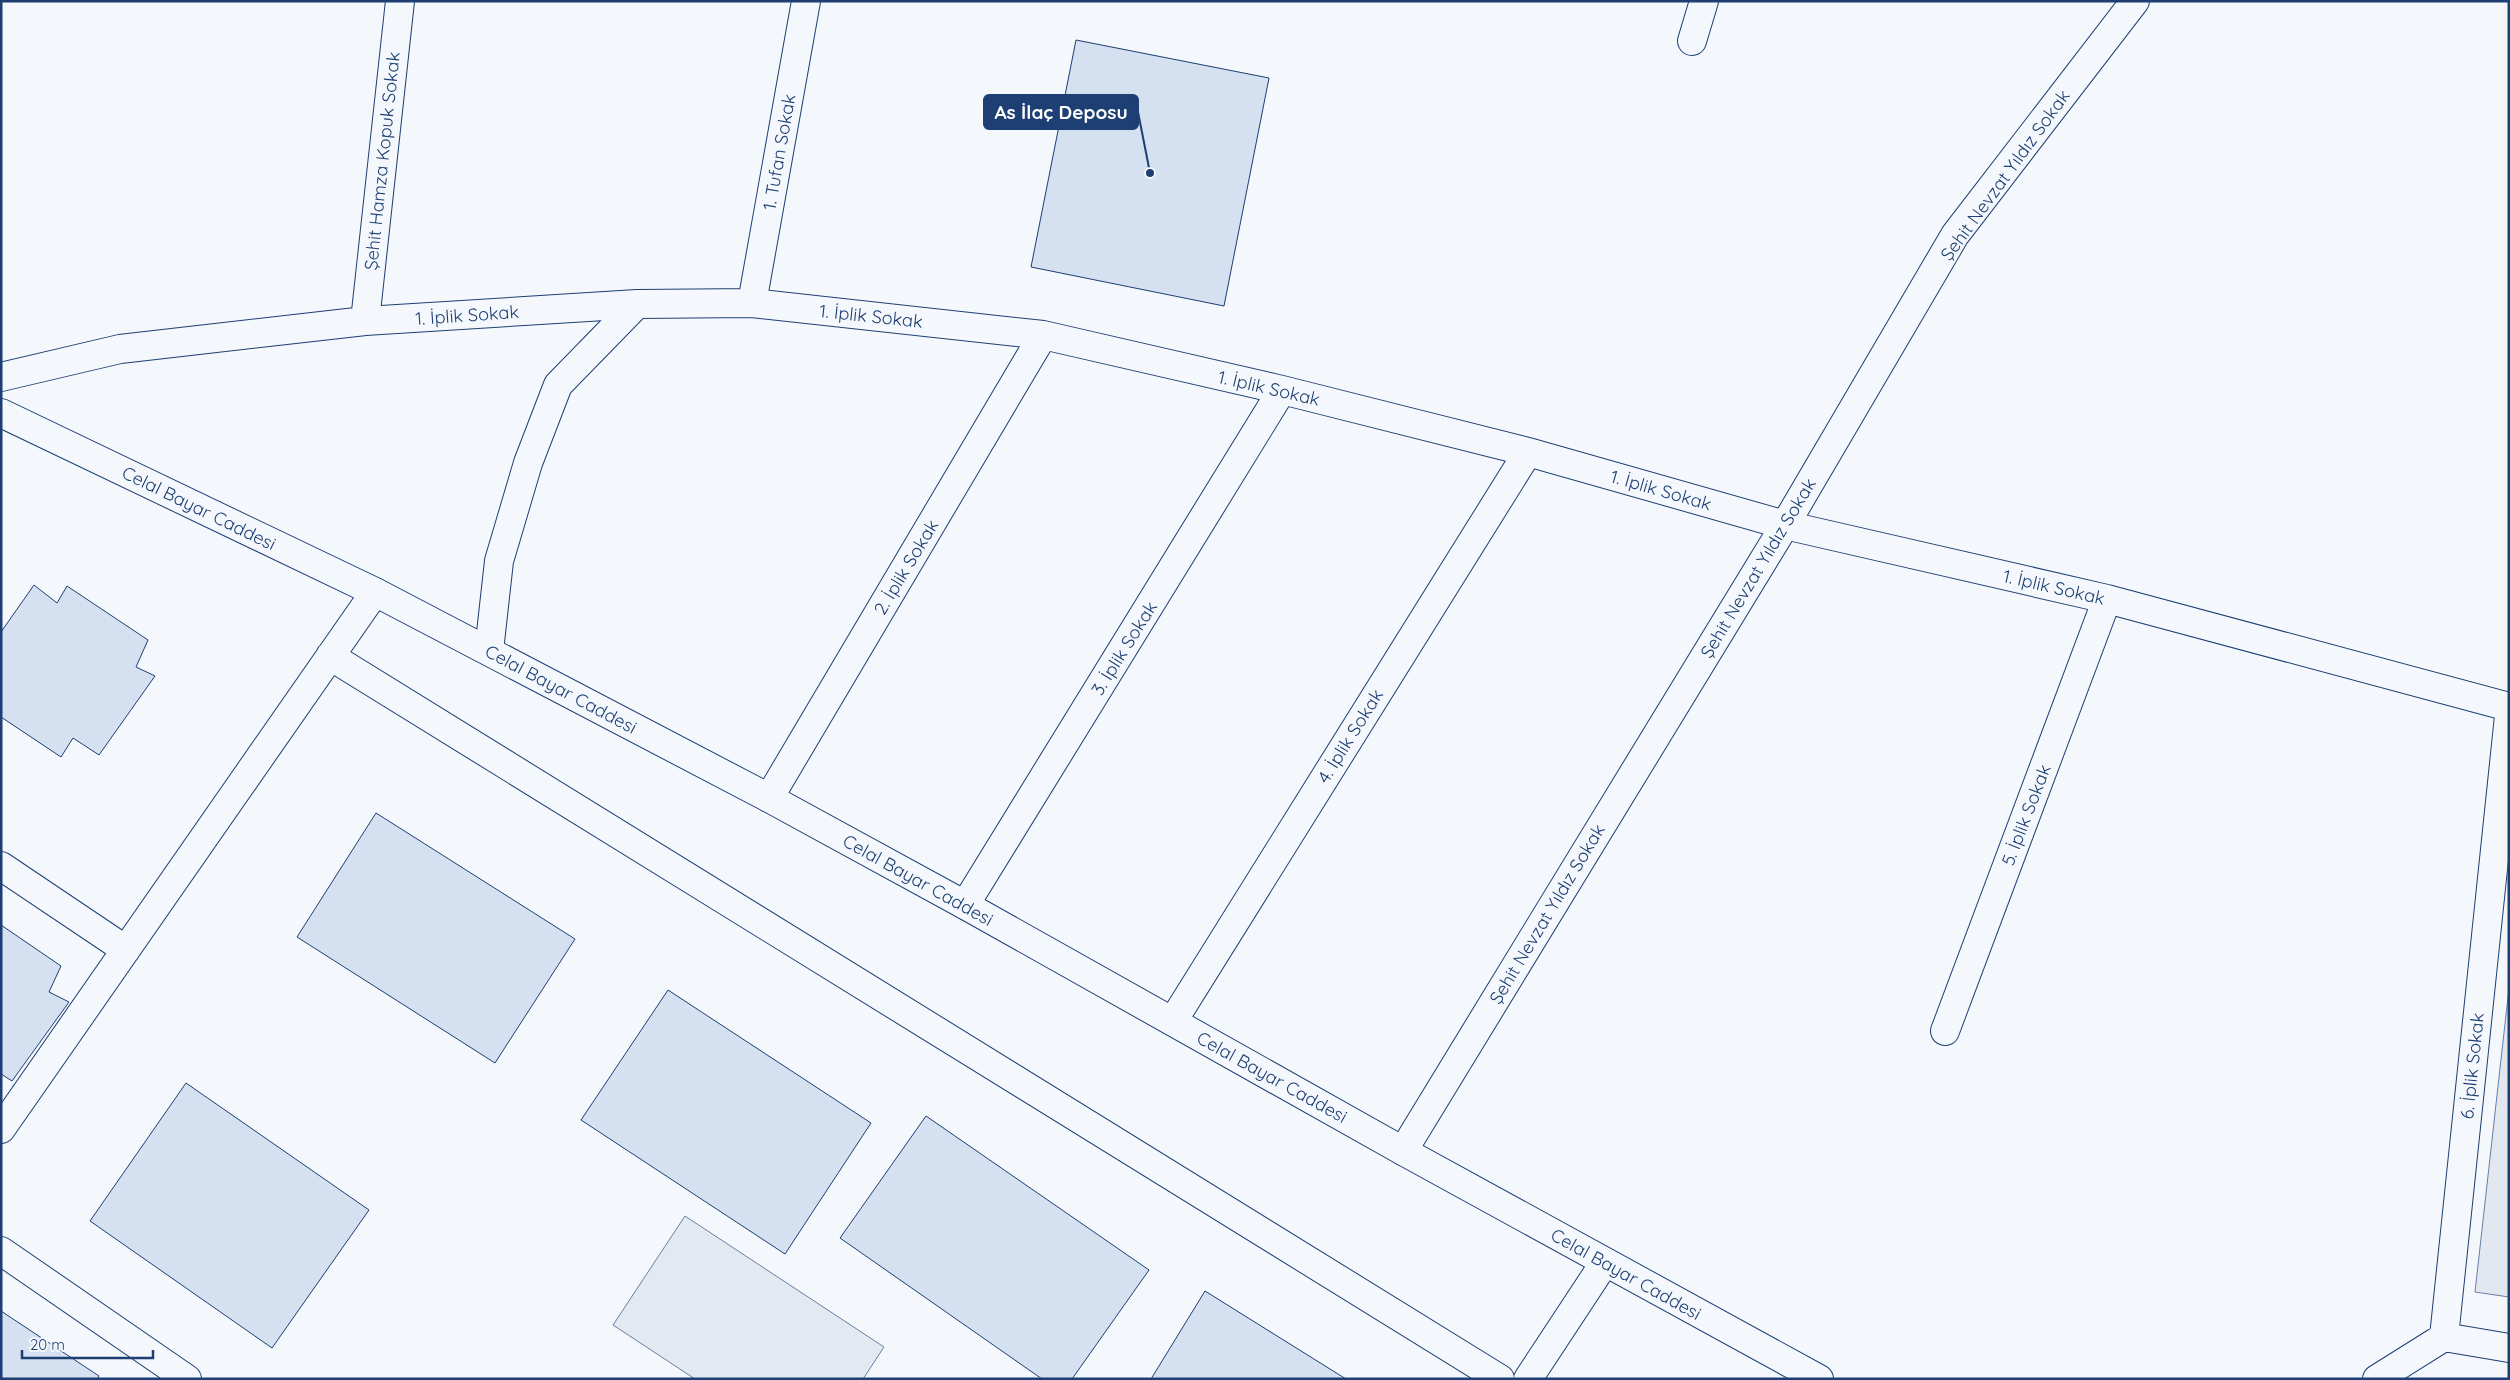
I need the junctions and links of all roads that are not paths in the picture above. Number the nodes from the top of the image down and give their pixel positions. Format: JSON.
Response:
{"nodes":[{"id":1,"x":400,"y":1,"type":"edge"},
{"id":2,"x":806,"y":1,"type":"edge"},
{"id":3,"x":1704,"y":1,"type":"edge"},
{"id":4,"x":2136,"y":1,"type":"edge"},
{"id":5,"x":1692,"y":41,"type":"dead end"},
{"id":6,"x":752,"y":303,"type":"junction"},
{"id":7,"x":637,"y":304,"type":"junction"},
{"id":8,"x":365,"y":321,"type":"junction"},
{"id":9,"x":1042,"y":335,"type":"junction"},
{"id":10,"x":1,"y":377,"type":"edge"},
{"id":11,"x":1282,"y":390,"type":"junction"},
{"id":12,"x":1,"y":413,"type":"edge"},
{"id":13,"x":1528,"y":452,"type":"junction"},
{"id":14,"x":1785,"y":525,"type":"junction"},
{"id":15,"x":375,"y":592,"type":"junction"},
{"id":16,"x":2107,"y":599,"type":"junction"},
{"id":17,"x":489,"y":651,"type":"junction"},
{"id":18,"x":330,"y":656,"type":"junction"},
{"id":19,"x":2509,"y":707,"type":"edge"},
{"id":20,"x":2509,"y":716,"type":"edge"},
{"id":21,"x":769,"y":798,"type":"junction"},
{"id":22,"x":1,"y":866,"type":"edge"},
{"id":23,"x":965,"y":905,"type":"junction"},
{"id":24,"x":126,"y":950,"type":"junction"},
{"id":25,"x":1173,"y":1021,"type":"junction"},
{"id":26,"x":1945,"y":1031,"type":"dead end"},
{"id":27,"x":1,"y":1129,"type":"edge"},
{"id":28,"x":1403,"y":1151,"type":"junction"},
{"id":29,"x":1,"y":1251,"type":"edge"},
{"id":30,"x":1605,"y":1262,"type":"junction"},
{"id":31,"x":2444,"y":1337,"type":"junction"},
{"id":32,"x":2509,"y":1348,"type":"edge"},
{"id":33,"x":186,"y":1379,"type":"edge"},
{"id":34,"x":1500,"y":1379,"type":"edge"},
{"id":35,"x":1528,"y":1379,"type":"edge"},
{"id":36,"x":1819,"y":1379,"type":"edge"},
{"id":37,"x":2378,"y":1379,"type":"edge"}],
"edges":[{"from":1,"to":8,"type":"street","name":"Şehit Hamza Kopuk Sokak"},
{"from":2,"to":6,"type":"street","name":"1. Tufan Sokak"},
{"from":3,"to":5,"type":"street"},
{"from":4,"to":14,"type":"street","name":"Şehit Nevzat Yıldız Sokak"},
{"from":6,"to":7,"type":"street","name":"1. İplik Sokak"},
{"from":6,"to":9,"type":"street","name":"1. İplik Sokak"},
{"from":7,"to":8,"type":"street","name":"1. İplik Sokak"},
{"from":7,"to":17,"type":"street"},
{"from":8,"to":10,"type":"street","name":"1. İplik Sokak"},
{"from":9,"to":11,"type":"street","name":"1. İplik Sokak"},
{"from":9,"to":21,"type":"street","name":"2. İplik Sokak"},
{"from":11,"to":13,"type":"street","name":"1. İplik Sokak"},
{"from":11,"to":23,"type":"street","name":"3. İplik Sokak"},
{"from":12,"to":15,"type":"street","name":"Celal Bayar Caddesi"},
{"from":13,"to":14,"type":"street","name":"1. İplik Sokak"},
{"from":13,"to":25,"type":"street","name":"4. İplik Sokak"},
{"from":14,"to":16,"type":"street","name":"1. İplik Sokak"},
{"from":14,"to":28,"type":"street","name":"Şehit Nevzat Yıldız Sokak"},
{"from":15,"to":17,"type":"street","name":"Celal Bayar Caddesi"},
{"from":15,"to":18,"type":"street"},
{"from":16,"to":19,"type":"street","name":"1. İplik Sokak"},
{"from":16,"to":26,"type":"street","name":"5. İplik Sokak"},
{"from":17,"to":21,"type":"street","name":"Celal Bayar Caddesi"},
{"from":18,"to":24,"type":"street"},
{"from":18,"to":34,"type":"street"},
{"from":20,"to":31,"type":"street","name":"6. İplik Sokak"},
{"from":21,"to":23,"type":"street","name":"Celal Bayar Caddesi"},
{"from":22,"to":24,"type":"street"},
{"from":23,"to":25,"type":"street","name":"Celal Bayar Caddesi"},
{"from":24,"to":27,"type":"street"},
{"from":25,"to":28,"type":"street","name":"Celal Bayar Caddesi"},
{"from":28,"to":30,"type":"street","name":"Celal Bayar Caddesi"},
{"from":29,"to":33,"type":"street"},
{"from":30,"to":35,"type":"street"},
{"from":30,"to":36,"type":"street","name":"Celal Bayar Caddesi"},
{"from":31,"to":32,"type":"street"},
{"from":31,"to":37,"type":"street"}]}
